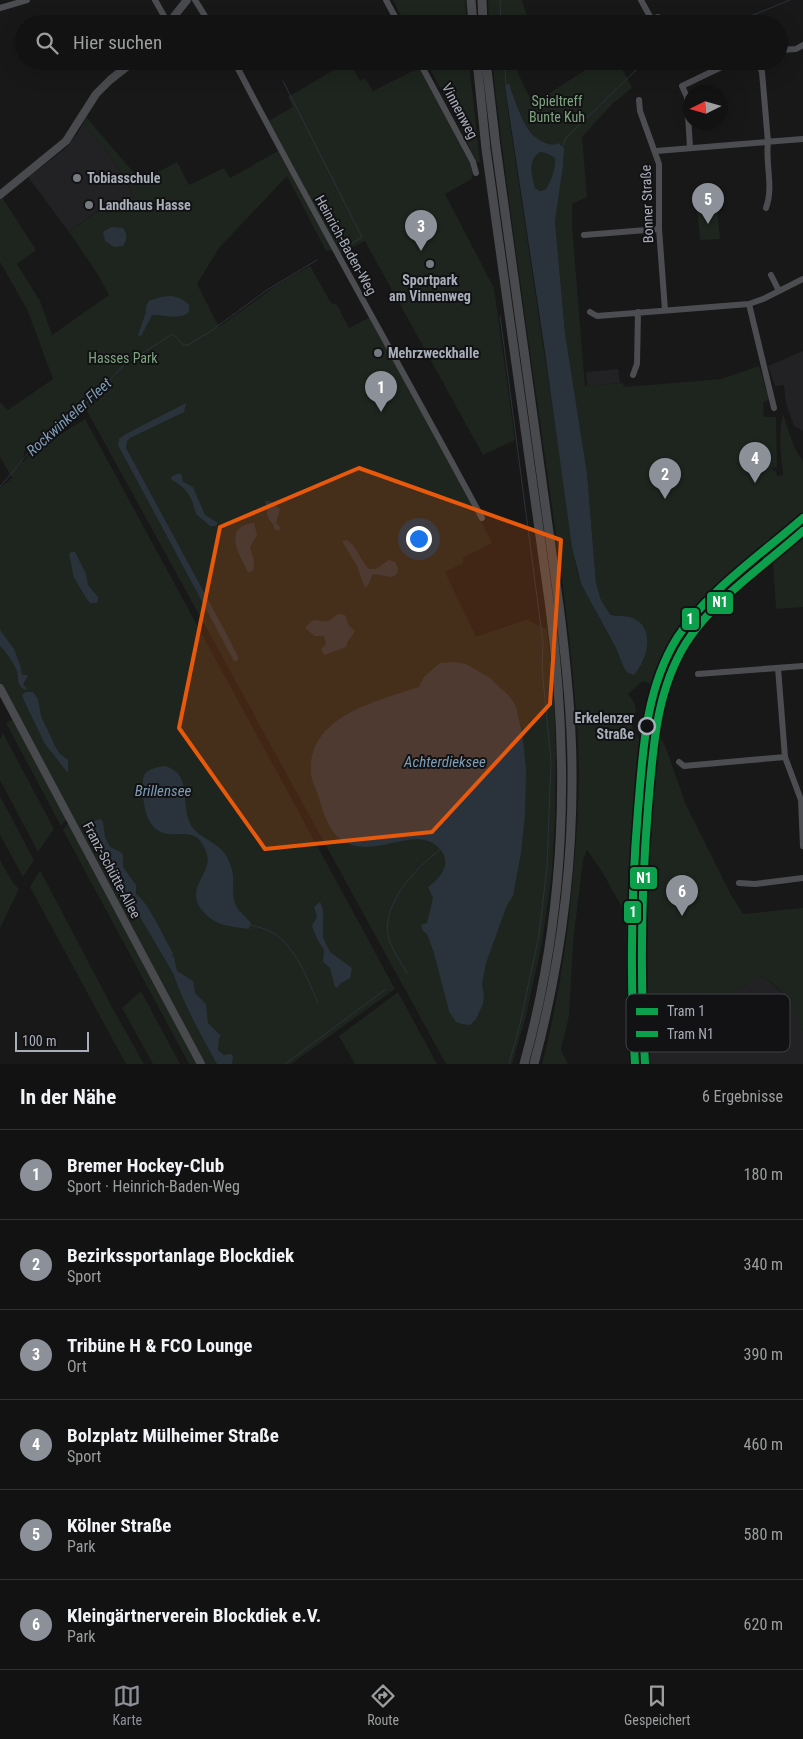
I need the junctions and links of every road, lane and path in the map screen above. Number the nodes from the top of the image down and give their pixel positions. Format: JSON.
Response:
{"nodes":[{"id":1,"x":27,"y":0,"type":"edge"},
{"id":2,"x":155,"y":0,"type":"edge"},
{"id":3,"x":187,"y":0,"type":"edge"},
{"id":4,"x":195,"y":0,"type":"edge"},
{"id":5,"x":386,"y":0,"type":"edge"},
{"id":6,"x":472,"y":0,"type":"edge"},
{"id":7,"x":482,"y":0,"type":"edge"},
{"id":8,"x":641,"y":0,"type":"edge"},
{"id":9,"x":0,"y":8,"type":"edge"},
{"id":10,"x":163,"y":15,"type":"edge"},
{"id":11,"x":175,"y":15,"type":"edge"},
{"id":12,"x":204,"y":15,"type":"edge"},
{"id":13,"x":394,"y":15,"type":"edge"},
{"id":14,"x":473,"y":15,"type":"edge"},
{"id":15,"x":483,"y":15,"type":"edge"},
{"id":16,"x":649,"y":15,"type":"edge"},
{"id":17,"x":803,"y":46,"type":"edge"},
{"id":18,"x":788,"y":49,"type":"edge"},
{"id":19,"x":124,"y":70,"type":"edge"},
{"id":20,"x":239,"y":70,"type":"edge"},
{"id":21,"x":424,"y":70,"type":"edge"},
{"id":22,"x":478,"y":70,"type":"edge"},
{"id":23,"x":487,"y":70,"type":"edge"},
{"id":24,"x":715,"y":70,"type":"edge"},
{"id":25,"x":761,"y":70,"type":"edge"},
{"id":26,"x":638,"y":100,"type":"dead end"},
{"id":27,"x":803,"y":139,"type":"edge"},
{"id":28,"x":768,"y":142,"type":"junction"},
{"id":29,"x":690,"y":148,"type":"junction"},
{"id":30,"x":656,"y":151,"type":"junction"},
{"id":31,"x":476,"y":173,"type":"dead end"},
{"id":32,"x":0,"y":195,"type":"edge"},
{"id":33,"x":766,"y":208,"type":"dead end"},
{"id":34,"x":659,"y":229,"type":"junction"},
{"id":35,"x":584,"y":235,"type":"dead end"},
{"id":36,"x":771,"y":275,"type":"dead end"},
{"id":37,"x":803,"y":279,"type":"edge"},
{"id":38,"x":779,"y":291,"type":"junction"},
{"id":39,"x":749,"y":304,"type":"junction"},
{"id":40,"x":665,"y":310,"type":"junction"},
{"id":41,"x":590,"y":312,"type":"dead end"},
{"id":42,"x":638,"y":312,"type":"junction"},
{"id":43,"x":633,"y":375,"type":"dead end"},
{"id":44,"x":774,"y":408,"type":"dead end"},
{"id":45,"x":482,"y":518,"type":"dead end"},
{"id":46,"x":803,"y":666,"type":"edge"},
{"id":47,"x":778,"y":668,"type":"junction"},
{"id":48,"x":698,"y":674,"type":"dead end"},
{"id":49,"x":0,"y":688,"type":"edge"},
{"id":50,"x":785,"y":757,"type":"junction"},
{"id":51,"x":679,"y":762,"type":"dead end"},
{"id":52,"x":802,"y":800,"type":"edge"},
{"id":53,"x":803,"y":846,"type":"edge"},
{"id":54,"x":803,"y":878,"type":"edge"},
{"id":55,"x":739,"y":883,"type":"dead end"},
{"id":56,"x":201,"y":1064,"type":"edge"},
{"id":57,"x":524,"y":1064,"type":"edge"},
{"id":58,"x":534,"y":1064,"type":"edge"}],
"edges":[{"from":1,"to":9,"type":"street"},
{"from":2,"to":10,"type":"street"},
{"from":3,"to":11,"type":"main road"},
{"from":4,"to":12,"type":"street"},
{"from":5,"to":13,"type":"street"},
{"from":6,"to":14,"type":"highway"},
{"from":7,"to":15,"type":"highway"},
{"from":8,"to":16,"type":"street"},
{"from":17,"to":18,"type":"street"},
{"from":19,"to":32,"type":"main road"},
{"from":20,"to":45,"type":"street","name":"Heinrich-Baden-Weg"},
{"from":21,"to":31,"type":"street","name":"Vinnenweg"},
{"from":22,"to":57,"type":"highway"},
{"from":23,"to":58,"type":"highway"},
{"from":24,"to":29,"type":"street"},
{"from":25,"to":28,"type":"street"},
{"from":26,"to":30,"type":"street","name":"Bonner Straße"},
{"from":27,"to":28,"type":"street"},
{"from":28,"to":29,"type":"street"},
{"from":28,"to":33,"type":"street"},
{"from":29,"to":30,"type":"street"},
{"from":30,"to":34,"type":"street","name":"Bonner Straße"},
{"from":34,"to":35,"type":"street"},
{"from":34,"to":40,"type":"street","name":"Bonner Straße"},
{"from":36,"to":38,"type":"street"},
{"from":37,"to":38,"type":"street"},
{"from":38,"to":39,"type":"street"},
{"from":39,"to":40,"type":"street"},
{"from":39,"to":44,"type":"street"},
{"from":40,"to":42,"type":"street"},
{"from":41,"to":42,"type":"street"},
{"from":42,"to":43,"type":"street"},
{"from":46,"to":47,"type":"street"},
{"from":47,"to":48,"type":"street"},
{"from":47,"to":50,"type":"street"},
{"from":49,"to":56,"type":"main road","name":"Franz-Schütte-Allee"},
{"from":50,"to":51,"type":"street"},
{"from":50,"to":52,"type":"street"},
{"from":52,"to":53,"type":"street"},
{"from":54,"to":55,"type":"street"}]}
